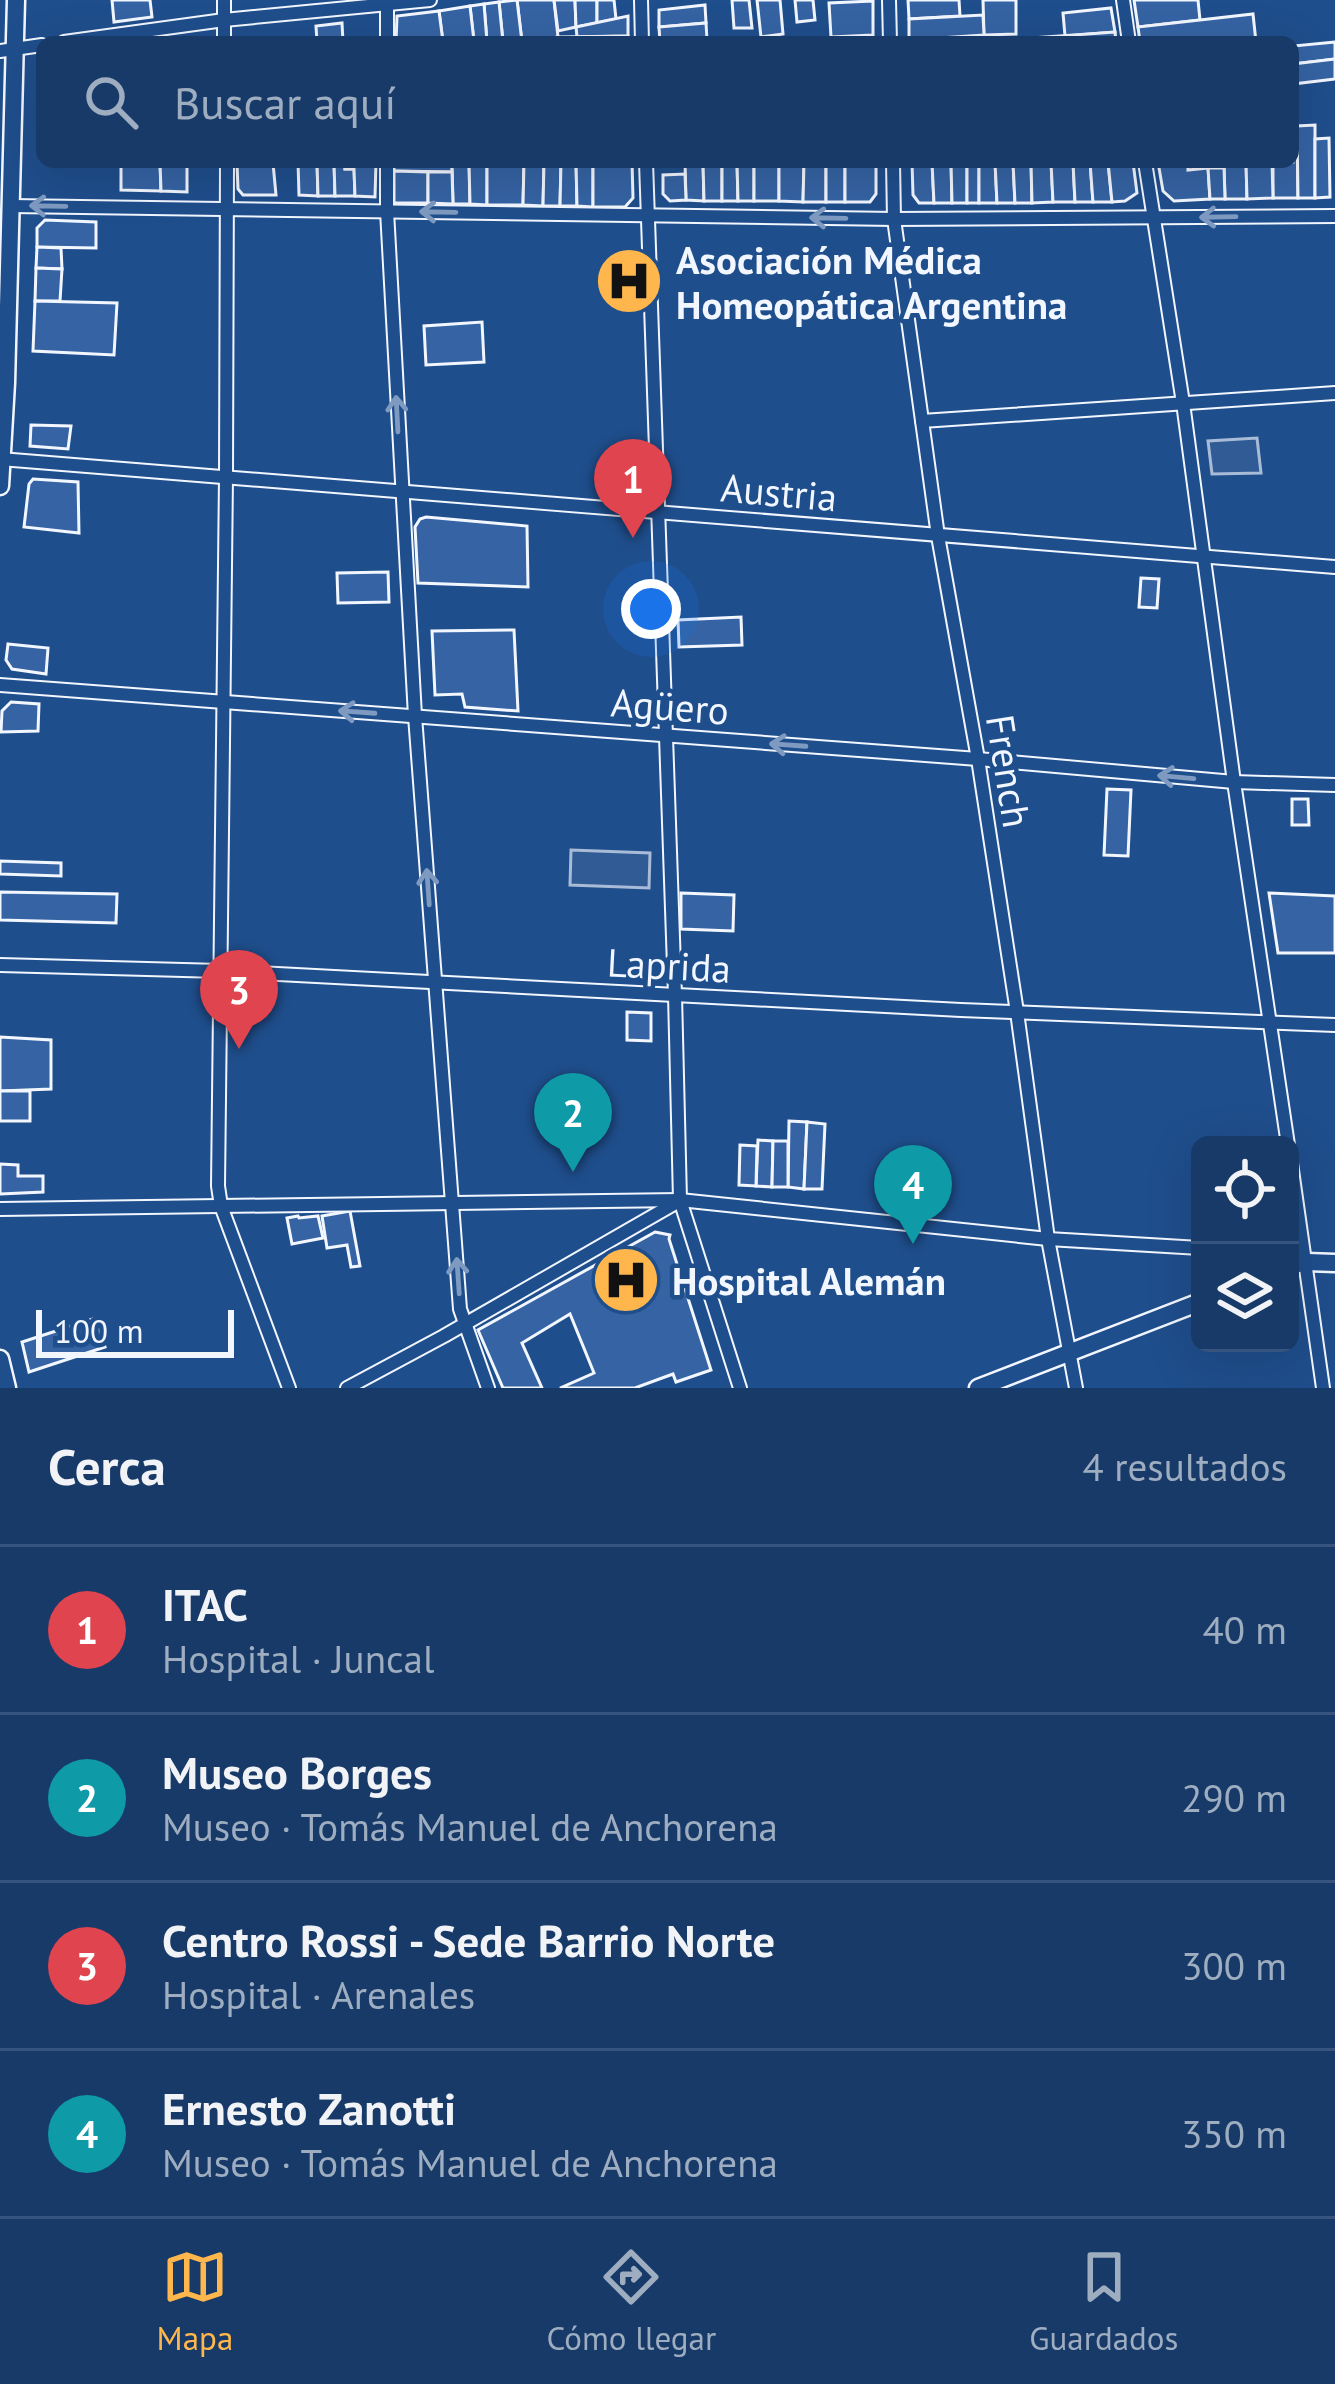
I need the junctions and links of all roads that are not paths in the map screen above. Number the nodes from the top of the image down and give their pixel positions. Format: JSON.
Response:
{"nodes":[{"id":1,"x":16,"y":0,"type":"edge"},
{"id":2,"x":224,"y":0,"type":"edge"},
{"id":3,"x":430,"y":0,"type":"edge"},
{"id":4,"x":641,"y":0,"type":"edge"},
{"id":5,"x":889,"y":0,"type":"edge"},
{"id":6,"x":1123,"y":0,"type":"edge"},
{"id":7,"x":387,"y":3,"type":"edge"},
{"id":8,"x":224,"y":20,"type":"junction"},
{"id":9,"x":108,"y":36,"type":"edge"},
{"id":10,"x":224,"y":36,"type":"edge"},
{"id":11,"x":387,"y":36,"type":"edge"},
{"id":12,"x":642,"y":36,"type":"edge"},
{"id":13,"x":890,"y":36,"type":"edge"},
{"id":14,"x":1128,"y":36,"type":"edge"},
{"id":15,"x":8,"y":50,"type":"edge"},
{"id":16,"x":226,"y":168,"type":"edge"},
{"id":17,"x":387,"y":168,"type":"edge"},
{"id":18,"x":646,"y":168,"type":"edge"},
{"id":19,"x":893,"y":168,"type":"edge"},
{"id":20,"x":1146,"y":168,"type":"edge"},
{"id":21,"x":11,"y":206,"type":"junction"},
{"id":22,"x":227,"y":208,"type":"junction"},
{"id":23,"x":387,"y":211,"type":"junction"},
{"id":24,"x":647,"y":216,"type":"junction"},
{"id":25,"x":1335,"y":216,"type":"edge"},
{"id":26,"x":894,"y":218,"type":"junction"},
{"id":27,"x":1153,"y":218,"type":"junction"},
{"id":28,"x":5,"y":267,"type":"edge"},
{"id":29,"x":1335,"y":393,"type":"edge"},
{"id":30,"x":1183,"y":404,"type":"junction"},
{"id":31,"x":922,"y":421,"type":"junction"},
{"id":32,"x":2,"y":459,"type":"edge"},
{"id":33,"x":226,"y":477,"type":"junction"},
{"id":34,"x":0,"y":486,"type":"edge"},
{"id":35,"x":401,"y":492,"type":"junction"},
{"id":36,"x":659,"y":512,"type":"junction"},
{"id":37,"x":938,"y":536,"type":"junction"},
{"id":38,"x":1205,"y":558,"type":"junction"},
{"id":39,"x":1335,"y":567,"type":"edge"},
{"id":40,"x":0,"y":685,"type":"edge"},
{"id":41,"x":222,"y":702,"type":"junction"},
{"id":42,"x":415,"y":716,"type":"junction"},
{"id":43,"x":666,"y":736,"type":"junction"},
{"id":44,"x":978,"y":760,"type":"junction"},
{"id":45,"x":1234,"y":782,"type":"junction"},
{"id":46,"x":1335,"y":785,"type":"edge"},
{"id":47,"x":0,"y":965,"type":"edge"},
{"id":48,"x":220,"y":970,"type":"junction"},
{"id":49,"x":435,"y":981,"type":"junction"},
{"id":50,"x":675,"y":995,"type":"junction"},
{"id":51,"x":1017,"y":1012,"type":"junction"},
{"id":52,"x":1269,"y":1024,"type":"junction"},
{"id":53,"x":1335,"y":1025,"type":"edge"},
{"id":54,"x":1287,"y":1136,"type":"edge"},
{"id":55,"x":680,"y":1200,"type":"junction"},
{"id":56,"x":616,"y":1202,"type":"junction"},
{"id":57,"x":452,"y":1203,"type":"junction"},
{"id":58,"x":221,"y":1206,"type":"junction"},
{"id":59,"x":0,"y":1209,"type":"edge"},
{"id":60,"x":620,"y":1236,"type":"junction"},
{"id":61,"x":1048,"y":1239,"type":"junction"},
{"id":62,"x":1191,"y":1247,"type":"edge"},
{"id":63,"x":1335,"y":1263,"type":"edge"},
{"id":64,"x":1299,"y":1264,"type":"edge"},
{"id":65,"x":1191,"y":1305,"type":"edge"},
{"id":66,"x":465,"y":1324,"type":"junction"},
{"id":67,"x":1070,"y":1352,"type":"junction"},
{"id":68,"x":0,"y":1359,"type":"edge"},
{"id":69,"x":7,"y":1388,"type":"edge"},
{"id":70,"x":289,"y":1388,"type":"edge"},
{"id":71,"x":347,"y":1388,"type":"edge"},
{"id":72,"x":488,"y":1388,"type":"edge"},
{"id":73,"x":740,"y":1388,"type":"edge"},
{"id":74,"x":978,"y":1388,"type":"edge"},
{"id":75,"x":1076,"y":1388,"type":"edge"},
{"id":76,"x":1323,"y":1388,"type":"edge"}],
"edges":[{"from":1,"to":15,"type":"main road"},
{"from":2,"to":8,"type":"street"},
{"from":3,"to":7,"type":"street"},
{"from":4,"to":12,"type":"street"},
{"from":5,"to":13,"type":"street"},
{"from":6,"to":14,"type":"street"},
{"from":7,"to":8,"type":"street"},
{"from":7,"to":11,"type":"street"},
{"from":8,"to":9,"type":"street"},
{"from":8,"to":10,"type":"street"},
{"from":15,"to":21,"type":"main road"},
{"from":16,"to":22,"type":"street"},
{"from":17,"to":23,"type":"street"},
{"from":18,"to":24,"type":"street"},
{"from":19,"to":26,"type":"street","name":"French"},
{"from":20,"to":27,"type":"street"},
{"from":22,"to":21,"type":"street","one_way":true},
{"from":21,"to":28,"type":"main road"},
{"from":22,"to":23,"type":"street"},
{"from":22,"to":33,"type":"street"},
{"from":24,"to":23,"type":"street","one_way":true},
{"from":35,"to":23,"type":"street","one_way":true},
{"from":26,"to":24,"type":"street","one_way":true},
{"from":24,"to":36,"type":"street"},
{"from":25,"to":27,"type":"street","one_way":true},
{"from":26,"to":27,"type":"street"},
{"from":26,"to":31,"type":"street","name":"French"},
{"from":27,"to":30,"type":"street"},
{"from":28,"to":32,"type":"main road"},
{"from":29,"to":30,"type":"street"},
{"from":30,"to":31,"type":"street"},
{"from":30,"to":38,"type":"street"},
{"from":31,"to":37,"type":"street","name":"French"},
{"from":32,"to":33,"type":"street","name":"Austria"},
{"from":32,"to":34,"type":"main road"},
{"from":33,"to":35,"type":"street","name":"Austria"},
{"from":33,"to":41,"type":"street"},
{"from":35,"to":36,"type":"street","name":"Austria"},
{"from":35,"to":42,"type":"street"},
{"from":36,"to":37,"type":"street","name":"Austria"},
{"from":36,"to":43,"type":"street"},
{"from":37,"to":38,"type":"street","name":"Austria"},
{"from":37,"to":44,"type":"street","name":"French"},
{"from":38,"to":39,"type":"street","name":"Austria"},
{"from":38,"to":45,"type":"street"},
{"from":40,"to":41,"type":"street","name":"Agüero"},
{"from":42,"to":41,"type":"street","name":"Agüero","one_way":true},
{"from":41,"to":48,"type":"street"},
{"from":42,"to":43,"type":"street","name":"Agüero"},
{"from":49,"to":42,"type":"street","one_way":true},
{"from":44,"to":43,"type":"street","name":"Agüero","one_way":true},
{"from":43,"to":50,"type":"street"},
{"from":45,"to":44,"type":"street","name":"Agüero","one_way":true},
{"from":44,"to":51,"type":"street","name":"French"},
{"from":45,"to":46,"type":"street","name":"Agüero"},
{"from":45,"to":52,"type":"street"},
{"from":47,"to":48,"type":"street","name":"Laprida"},
{"from":48,"to":49,"type":"street","name":"Laprida"},
{"from":48,"to":58,"type":"street"},
{"from":49,"to":50,"type":"street","name":"Laprida"},
{"from":49,"to":57,"type":"street"},
{"from":50,"to":51,"type":"street","name":"Laprida"},
{"from":50,"to":55,"type":"street"},
{"from":51,"to":52,"type":"street","name":"Laprida"},
{"from":51,"to":61,"type":"street","name":"French"},
{"from":52,"to":53,"type":"street","name":"Laprida"},
{"from":52,"to":54,"type":"street"},
{"from":55,"to":56,"type":"street"},
{"from":55,"to":60,"type":"street"},
{"from":55,"to":61,"type":"street"},
{"from":55,"to":73,"type":"street"},
{"from":56,"to":57,"type":"street"},
{"from":56,"to":60,"type":"street"},
{"from":57,"to":58,"type":"street"},
{"from":66,"to":57,"type":"street","one_way":true},
{"from":58,"to":59,"type":"street"},
{"from":58,"to":70,"type":"street"},
{"from":60,"to":66,"type":"street"},
{"from":61,"to":62,"type":"street"},
{"from":61,"to":67,"type":"street","name":"French"},
{"from":63,"to":64,"type":"main road"},
{"from":64,"to":76,"type":"street"},
{"from":65,"to":67,"type":"main road"},
{"from":66,"to":71,"type":"street"},
{"from":66,"to":72,"type":"street"},
{"from":67,"to":74,"type":"main road"},
{"from":67,"to":75,"type":"street","name":"French"},
{"from":68,"to":69,"type":"main road"}]}
